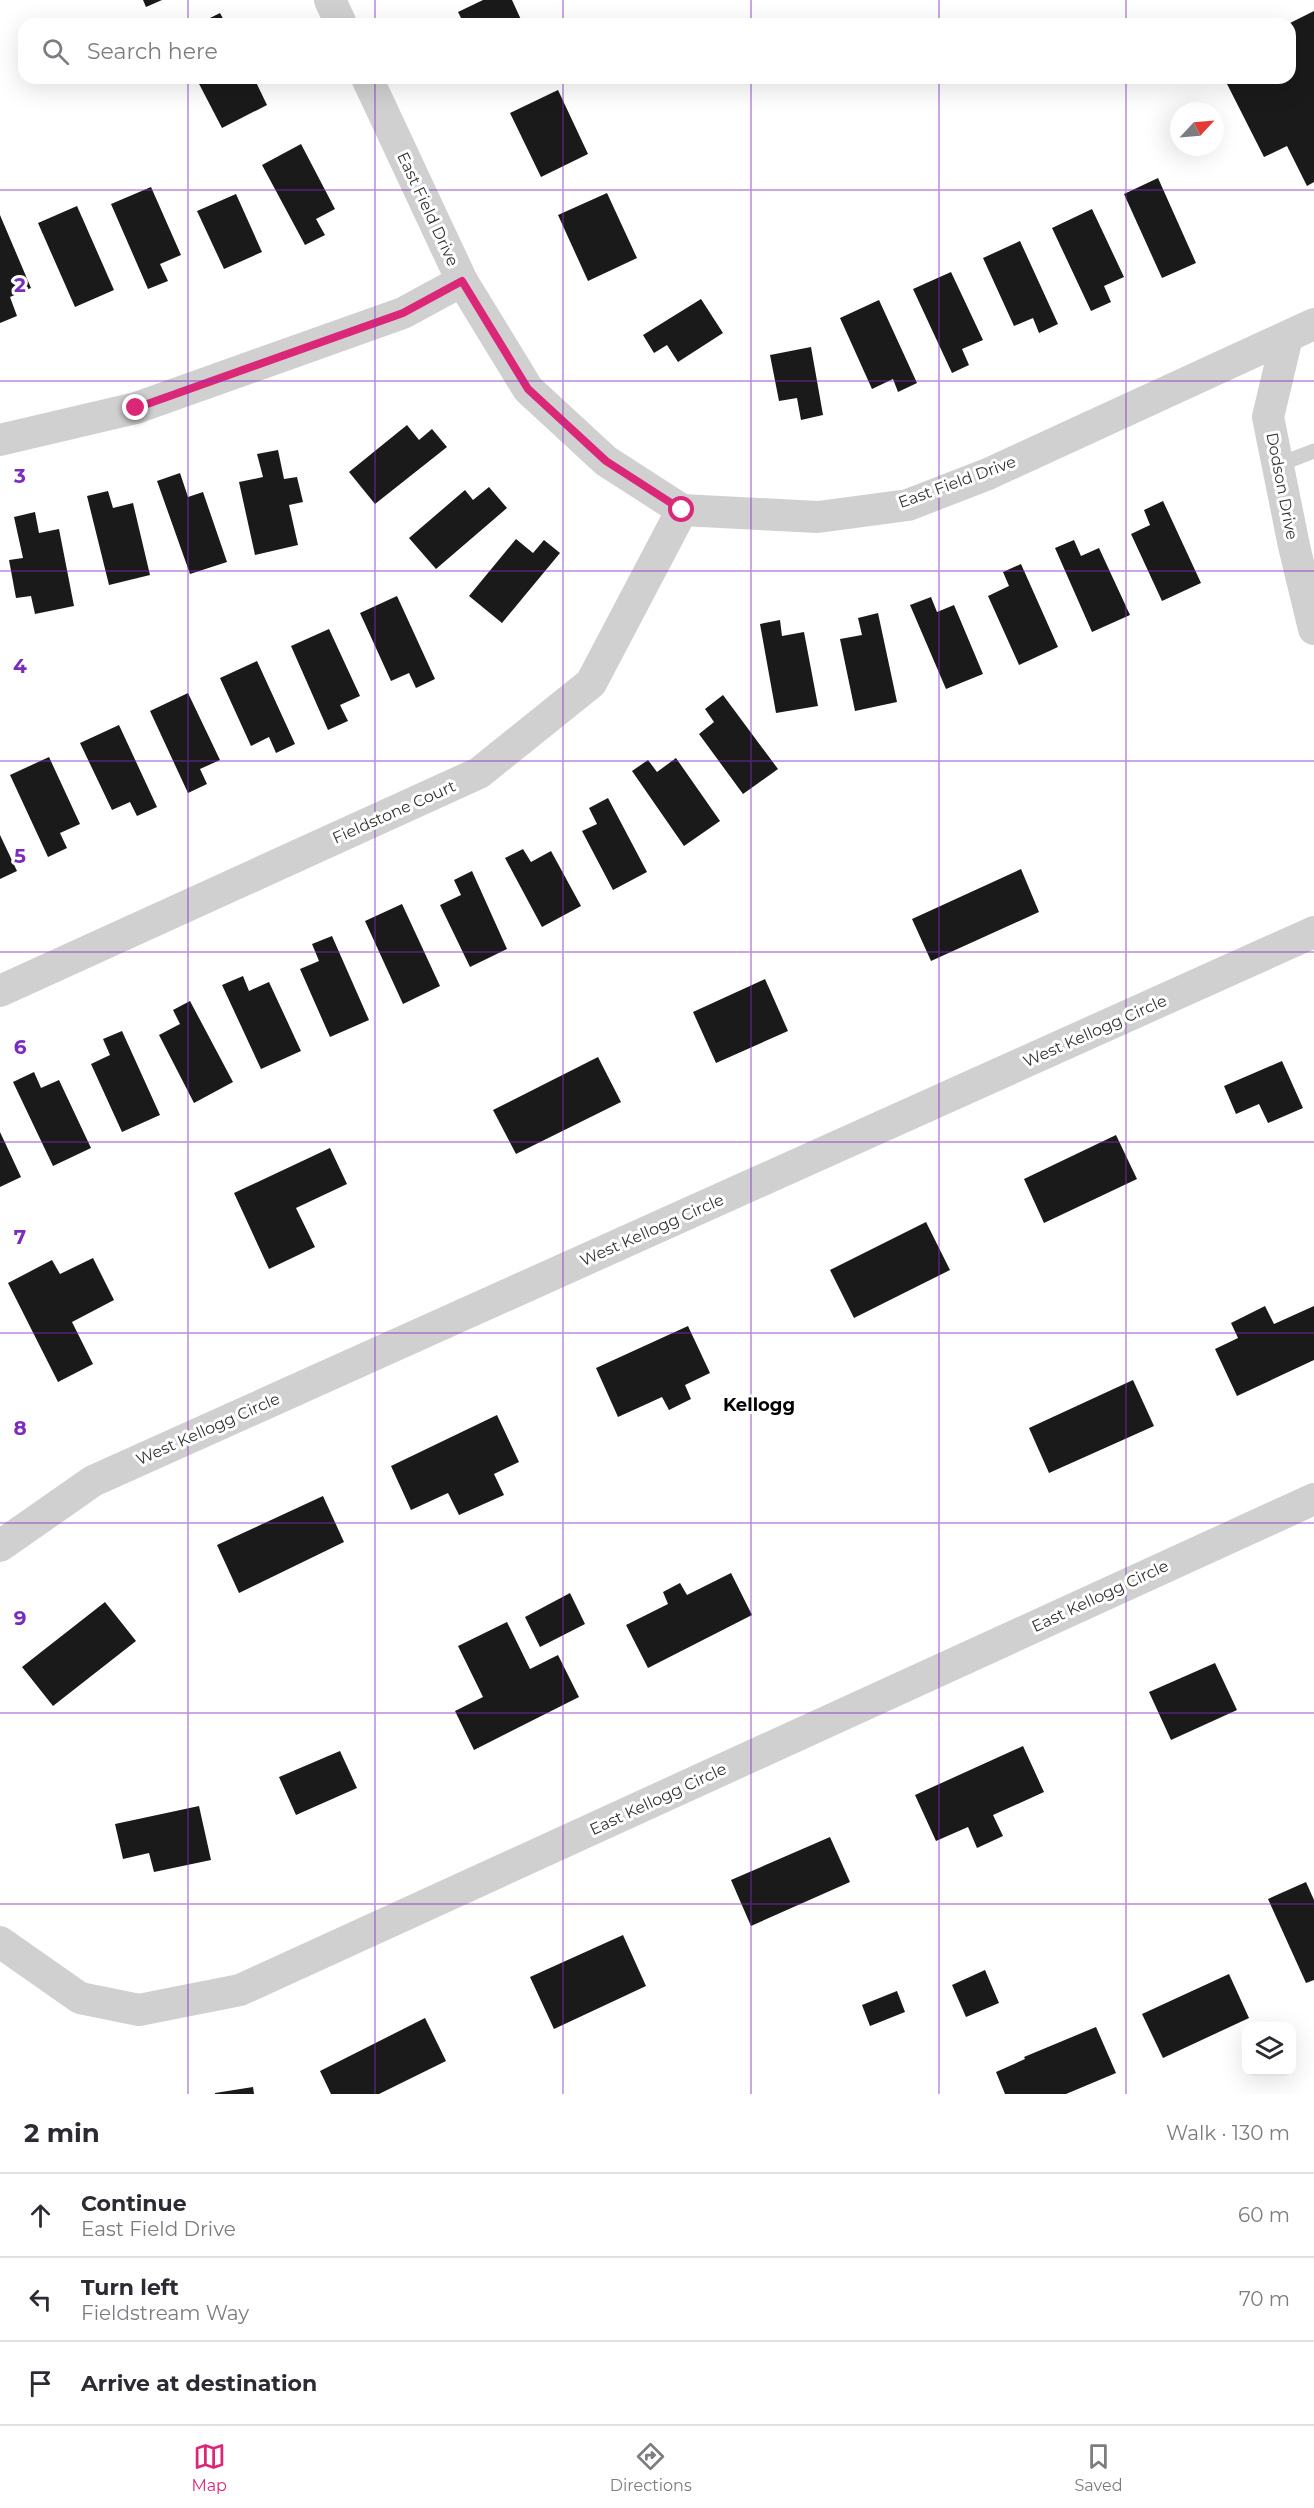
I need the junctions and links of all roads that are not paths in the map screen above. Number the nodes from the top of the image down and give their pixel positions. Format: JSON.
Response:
{"nodes":[{"id":1,"x":330,"y":0,"type":"edge"},
{"id":2,"x":338,"y":18,"type":"edge"},
{"id":3,"x":370,"y":84,"type":"edge"},
{"id":4,"x":462,"y":281,"type":"junction"},
{"id":5,"x":1300,"y":331,"type":"edge"},
{"id":6,"x":0,"y":440,"type":"edge"},
{"id":7,"x":1314,"y":451,"type":"edge"},
{"id":8,"x":1278,"y":465,"type":"junction"},
{"id":9,"x":682,"y":510,"type":"junction"},
{"id":10,"x":1314,"y":628,"type":"edge"},
{"id":11,"x":1314,"y":932,"type":"edge"},
{"id":12,"x":0,"y":990,"type":"edge"},
{"id":13,"x":1314,"y":1499,"type":"edge"},
{"id":14,"x":0,"y":1546,"type":"edge"},
{"id":15,"x":0,"y":1942,"type":"edge"}],
"edges":[{"from":1,"to":2,"type":"street"},
{"from":3,"to":4,"type":"street","name":"East Field Drive"},
{"from":4,"to":6,"type":"street"},
{"from":4,"to":9,"type":"street","name":"East Field Drive"},
{"from":5,"to":8,"type":"street","name":"Dodson Drive"},
{"from":5,"to":9,"type":"street","name":"East Field Drive"},
{"from":7,"to":8,"type":"lane"},
{"from":8,"to":10,"type":"street","name":"Dodson Drive"},
{"from":9,"to":12,"type":"street","name":"Fieldstone Court"},
{"from":11,"to":14,"type":"street","name":"West Kellogg Circle"},
{"from":13,"to":15,"type":"street","name":"East Kellogg Circle"}]}
